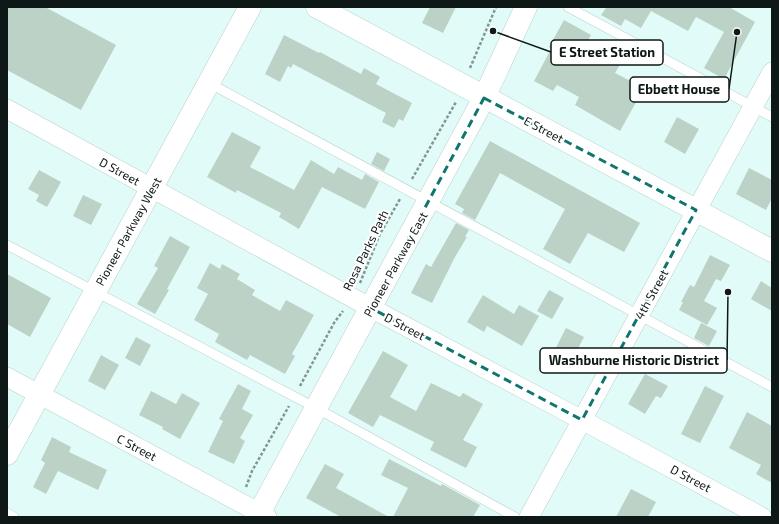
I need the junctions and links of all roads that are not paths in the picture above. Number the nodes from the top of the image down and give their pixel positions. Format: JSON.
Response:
{"nodes":[{"id":1,"x":250,"y":7,"type":"edge"},
{"id":2,"x":317,"y":7,"type":"edge"},
{"id":3,"x":526,"y":7,"type":"edge"},
{"id":4,"x":568,"y":7,"type":"edge"},
{"id":5,"x":772,"y":72,"type":"edge"},
{"id":6,"x":209,"y":83,"type":"junction"},
{"id":7,"x":484,"y":98,"type":"junction"},
{"id":8,"x":753,"y":107,"type":"junction"},
{"id":9,"x":7,"y":109,"type":"edge"},
{"id":10,"x":772,"y":117,"type":"edge"},
{"id":11,"x":152,"y":188,"type":"junction"},
{"id":12,"x":429,"y":201,"type":"junction"},
{"id":13,"x":696,"y":210,"type":"junction"},
{"id":14,"x":7,"y":245,"type":"edge"},
{"id":15,"x":772,"y":251,"type":"edge"},
{"id":16,"x":95,"y":292,"type":"junction"},
{"id":17,"x":362,"y":303,"type":"junction"},
{"id":18,"x":639,"y":315,"type":"junction"},
{"id":19,"x":7,"y":377,"type":"edge"},
{"id":20,"x":772,"y":387,"type":"edge"},
{"id":21,"x":40,"y":394,"type":"junction"},
{"id":22,"x":316,"y":408,"type":"junction"},
{"id":23,"x":582,"y":420,"type":"junction"},
{"id":24,"x":7,"y":454,"type":"edge"},
{"id":25,"x":7,"y":513,"type":"edge"},
{"id":26,"x":261,"y":516,"type":"edge"},
{"id":27,"x":14,"y":517,"type":"edge"},
{"id":28,"x":515,"y":517,"type":"edge"},
{"id":29,"x":529,"y":517,"type":"edge"},
{"id":30,"x":762,"y":517,"type":"edge"}],
"edges":[{"from":1,"to":6,"type":"main road","name":"Pioneer Parkway West"},
{"from":2,"to":7,"type":"main road","name":"E Street"},
{"from":3,"to":7,"type":"main road","name":"Pioneer Parkway East"},
{"from":4,"to":8,"type":"lane"},
{"from":5,"to":8,"type":"street","name":"4th Street"},
{"from":6,"to":11,"type":"main road","name":"Pioneer Parkway West"},
{"from":6,"to":12,"type":"lane"},
{"from":7,"to":12,"type":"main road","name":"Pioneer Parkway East"},
{"from":7,"to":13,"type":"main road","name":"E Street"},
{"from":8,"to":10,"type":"lane"},
{"from":8,"to":13,"type":"street","name":"4th Street"},
{"from":9,"to":11,"type":"street","name":"D Street"},
{"from":11,"to":16,"type":"main road","name":"Pioneer Parkway West"},
{"from":11,"to":17,"type":"street","name":"D Street"},
{"from":12,"to":17,"type":"main road","name":"Pioneer Parkway East"},
{"from":12,"to":18,"type":"lane"},
{"from":13,"to":15,"type":"main road","name":"E Street"},
{"from":13,"to":18,"type":"street","name":"4th Street"},
{"from":14,"to":16,"type":"lane"},
{"from":16,"to":21,"type":"main road","name":"Pioneer Parkway West"},
{"from":16,"to":22,"type":"lane"},
{"from":17,"to":22,"type":"main road","name":"Pioneer Parkway East"},
{"from":17,"to":23,"type":"street","name":"D Street"},
{"from":18,"to":20,"type":"lane"},
{"from":18,"to":23,"type":"street","name":"4th Street"},
{"from":19,"to":21,"type":"street","name":"C Street"},
{"from":21,"to":24,"type":"main road","name":"Pioneer Parkway West"},
{"from":21,"to":26,"type":"street","name":"C Street"},
{"from":22,"to":26,"type":"main road","name":"Pioneer Parkway East"},
{"from":22,"to":28,"type":"lane"},
{"from":23,"to":29,"type":"street","name":"4th Street"},
{"from":23,"to":30,"type":"street","name":"D Street"},
{"from":25,"to":27,"type":"lane"}]}
